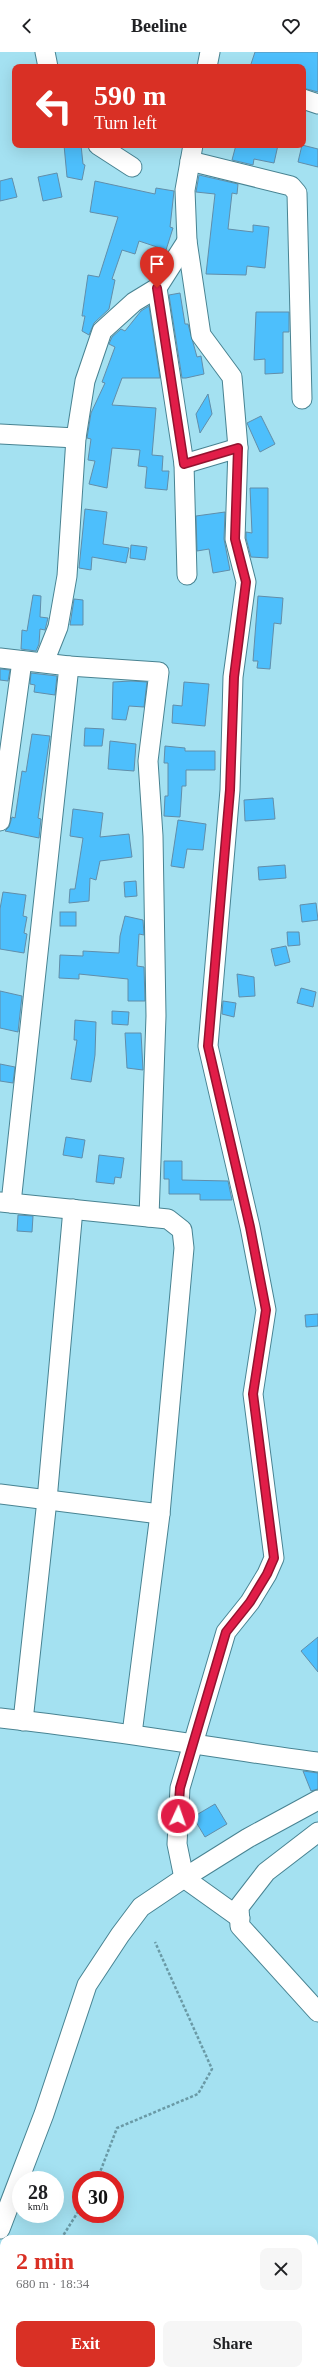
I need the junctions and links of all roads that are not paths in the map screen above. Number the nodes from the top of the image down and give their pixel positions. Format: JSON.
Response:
{"nodes":[{"id":1,"x":45,"y":52,"type":"edge"},
{"id":2,"x":47,"y":64,"type":"edge"},
{"id":3,"x":306,"y":100,"type":"edge"},
{"id":4,"x":318,"y":104,"type":"edge"},
{"id":5,"x":103,"y":148,"type":"edge"},
{"id":6,"x":192,"y":153,"type":"edge"},
{"id":7,"x":132,"y":167,"type":"dead end"},
{"id":8,"x":187,"y":241,"type":"junction"},
{"id":9,"x":157,"y":288,"type":"junction"},
{"id":10,"x":302,"y":399,"type":"dead end"},
{"id":11,"x":0,"y":434,"type":"edge"},
{"id":12,"x":76,"y":438,"type":"junction"},
{"id":13,"x":238,"y":448,"type":"junction"},
{"id":14,"x":184,"y":464,"type":"junction"},
{"id":15,"x":187,"y":575,"type":"dead end"},
{"id":16,"x":0,"y":658,"type":"edge"},
{"id":17,"x":22,"y":661,"type":"junction"},
{"id":18,"x":44,"y":662,"type":"junction"},
{"id":19,"x":69,"y":666,"type":"junction"},
{"id":20,"x":1,"y":811,"type":"edge"},
{"id":21,"x":6,"y":1203,"type":"edge"},
{"id":22,"x":73,"y":1209,"type":"junction"},
{"id":23,"x":149,"y":1217,"type":"junction"},
{"id":24,"x":0,"y":1494,"type":"edge"},
{"id":25,"x":47,"y":1500,"type":"junction"},
{"id":26,"x":160,"y":1514,"type":"junction"},
{"id":27,"x":0,"y":1718,"type":"edge"},
{"id":28,"x":23,"y":1721,"type":"junction"},
{"id":29,"x":132,"y":1734,"type":"junction"},
{"id":30,"x":194,"y":1745,"type":"junction"},
{"id":31,"x":318,"y":1762,"type":"edge"},
{"id":32,"x":318,"y":1800,"type":"edge"},
{"id":33,"x":318,"y":1832,"type":"edge"},
{"id":34,"x":184,"y":1878,"type":"junction"},
{"id":35,"x":240,"y":1918,"type":"junction"},
{"id":36,"x":318,"y":2012,"type":"edge"},
{"id":37,"x":0,"y":2229,"type":"edge"}],
"edges":[{"from":1,"to":2,"type":"street"},
{"from":3,"to":4,"type":"street"},
{"from":5,"to":7,"type":"street"},
{"from":6,"to":8,"type":"street"},
{"from":6,"to":10,"type":"street"},
{"from":8,"to":9,"type":"street"},
{"from":8,"to":13,"type":"street"},
{"from":9,"to":12,"type":"street"},
{"from":9,"to":14,"type":"street"},
{"from":11,"to":12,"type":"street"},
{"from":12,"to":18,"type":"street"},
{"from":13,"to":14,"type":"street"},
{"from":13,"to":30,"type":"street"},
{"from":14,"to":15,"type":"street"},
{"from":16,"to":17,"type":"street"},
{"from":17,"to":18,"type":"street"},
{"from":17,"to":20,"type":"street"},
{"from":18,"to":19,"type":"street"},
{"from":19,"to":21,"type":"street"},
{"from":19,"to":23,"type":"street"},
{"from":21,"to":22,"type":"street"},
{"from":22,"to":23,"type":"street"},
{"from":22,"to":25,"type":"street"},
{"from":23,"to":26,"type":"street"},
{"from":24,"to":25,"type":"street"},
{"from":25,"to":26,"type":"street"},
{"from":25,"to":28,"type":"street"},
{"from":26,"to":29,"type":"street"},
{"from":27,"to":28,"type":"street"},
{"from":28,"to":29,"type":"street"},
{"from":29,"to":30,"type":"street"},
{"from":30,"to":31,"type":"street"},
{"from":30,"to":34,"type":"street"},
{"from":32,"to":34,"type":"street"},
{"from":33,"to":35,"type":"street"},
{"from":34,"to":35,"type":"street"},
{"from":34,"to":37,"type":"street"},
{"from":35,"to":36,"type":"street"}]}
